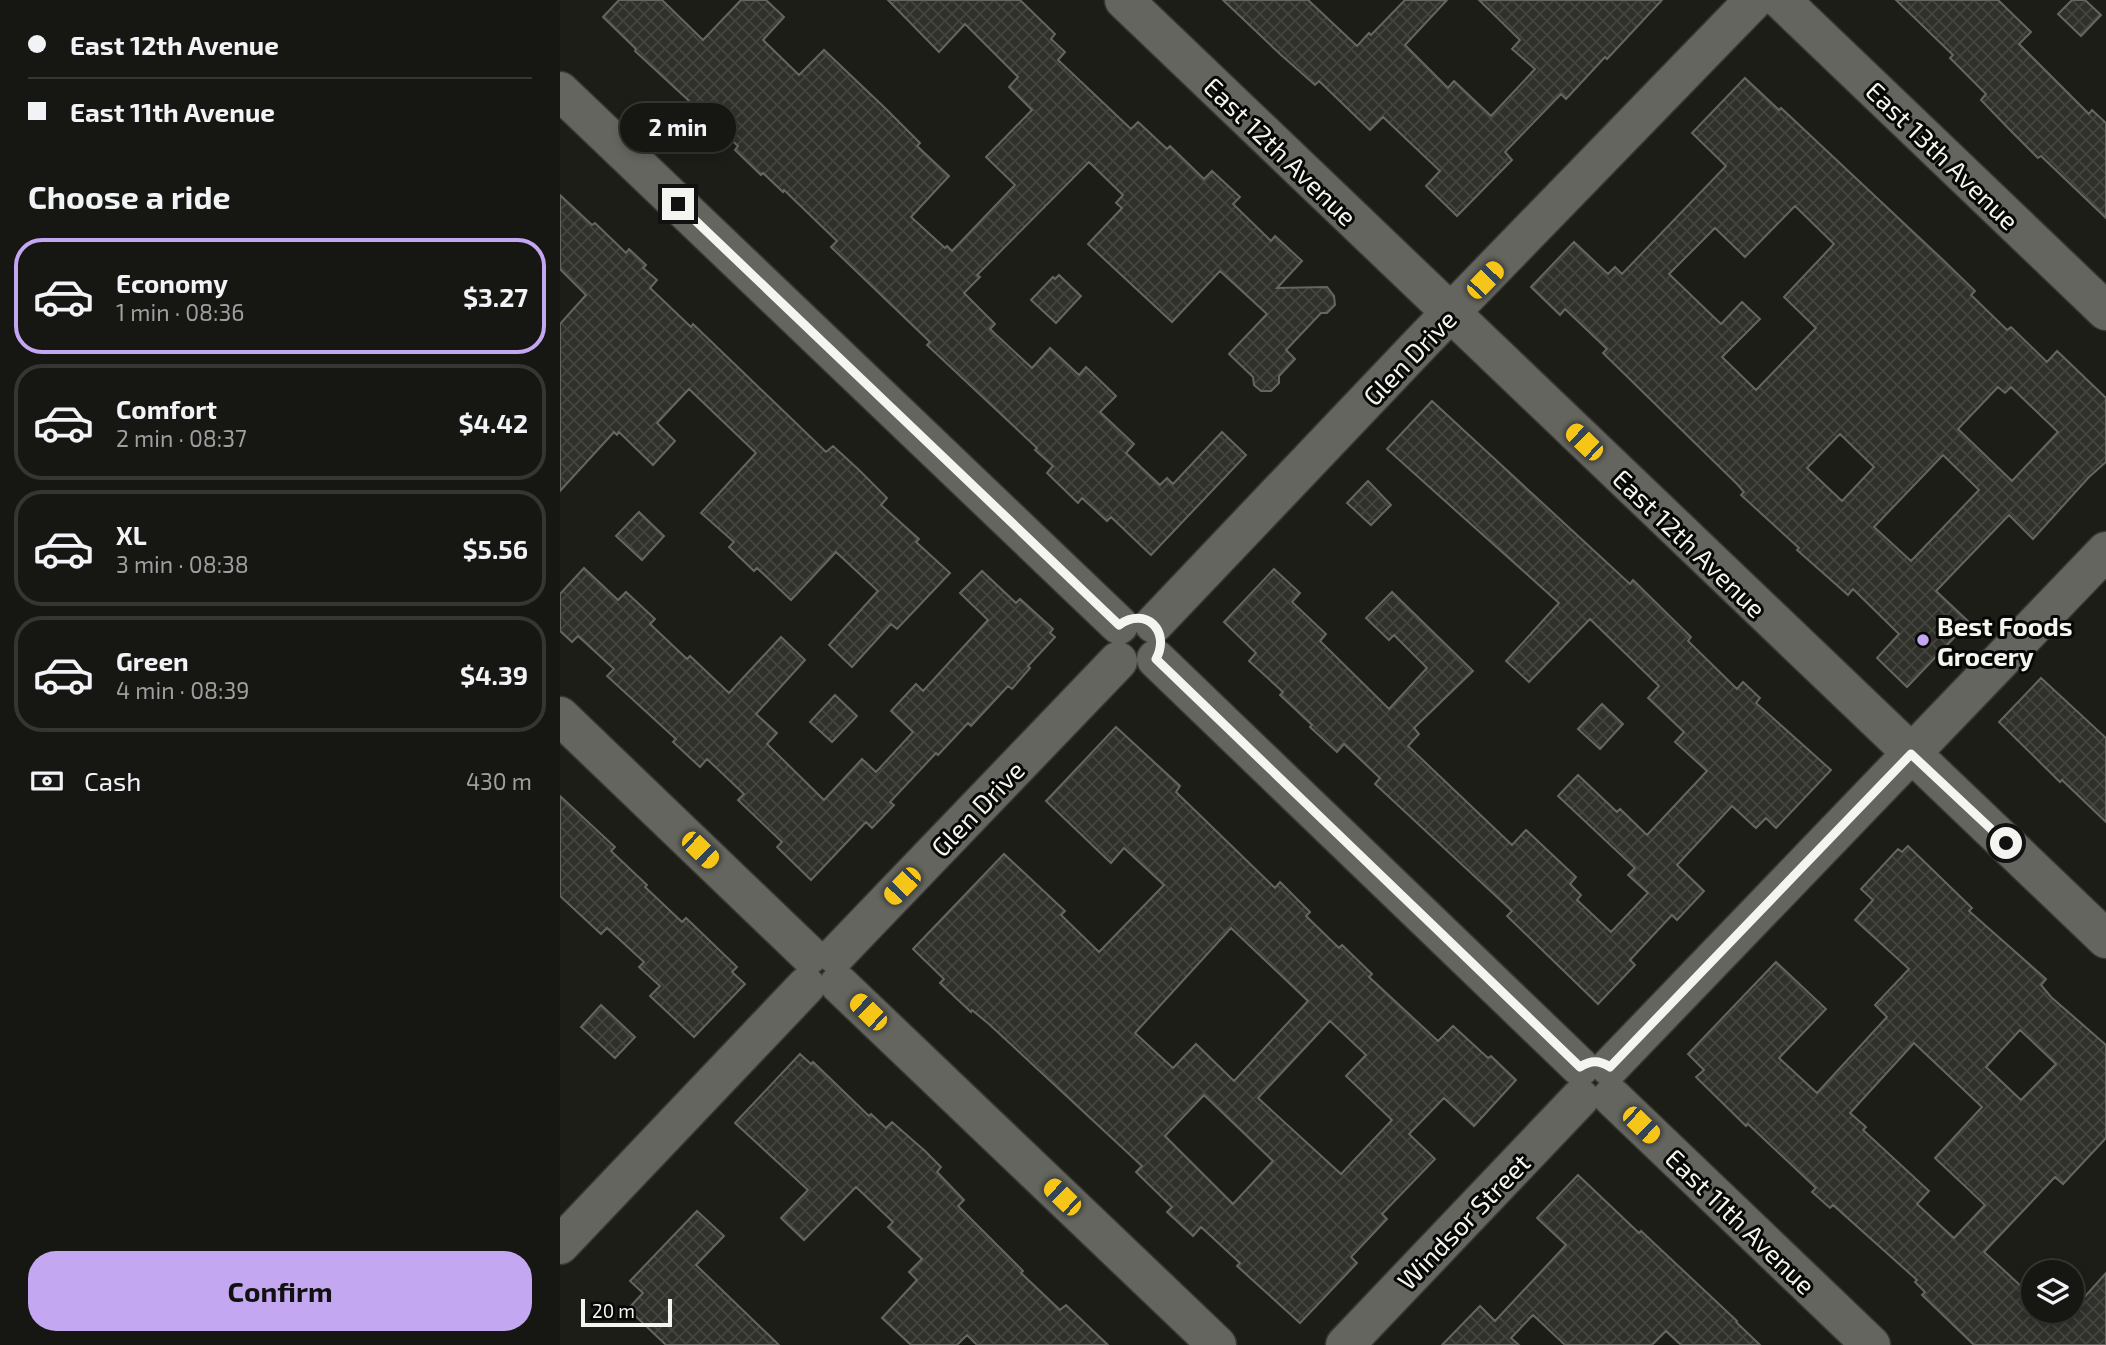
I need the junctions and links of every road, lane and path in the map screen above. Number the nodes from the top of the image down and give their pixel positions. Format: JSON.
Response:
{"nodes":[{"id":1,"x":1124,"y":0,"type":"edge"},
{"id":2,"x":1754,"y":0,"type":"edge"},
{"id":3,"x":1780,"y":0,"type":"edge"},
{"id":4,"x":560,"y":91,"type":"edge"},
{"id":5,"x":2106,"y":311,"type":"edge"},
{"id":6,"x":1450,"y":314,"type":"junction"},
{"id":7,"x":2106,"y":551,"type":"edge"},
{"id":8,"x":1137,"y":642,"type":"junction"},
{"id":9,"x":560,"y":716,"type":"edge"},
{"id":10,"x":1911,"y":754,"type":"junction"},
{"id":11,"x":2106,"y":939,"type":"edge"},
{"id":12,"x":822,"y":970,"type":"junction"},
{"id":13,"x":1595,"y":1082,"type":"junction"},
{"id":14,"x":560,"y":1245,"type":"edge"},
{"id":15,"x":1217,"y":1345,"type":"edge"},
{"id":16,"x":1345,"y":1345,"type":"edge"},
{"id":17,"x":1871,"y":1345,"type":"edge"}],
"edges":[{"from":1,"to":6,"type":"street","name":"East 12th Avenue"},
{"from":2,"to":6,"type":"street","name":"Glen Drive"},
{"from":3,"to":5,"type":"street","name":"East 13th Avenue"},
{"from":4,"to":8,"type":"street","name":"East 11th Avenue"},
{"from":6,"to":8,"type":"street","name":"Glen Drive"},
{"from":6,"to":10,"type":"street","name":"East 12th Avenue"},
{"from":7,"to":10,"type":"street","name":"Windsor Street"},
{"from":8,"to":12,"type":"street","name":"Glen Drive"},
{"from":8,"to":13,"type":"street","name":"East 11th Avenue"},
{"from":9,"to":12,"type":"street"},
{"from":10,"to":11,"type":"street","name":"East 12th Avenue"},
{"from":10,"to":13,"type":"street","name":"Windsor Street"},
{"from":12,"to":14,"type":"street","name":"Glen Drive"},
{"from":12,"to":15,"type":"street"},
{"from":13,"to":16,"type":"street","name":"Windsor Street"},
{"from":13,"to":17,"type":"street","name":"East 11th Avenue"}]}
